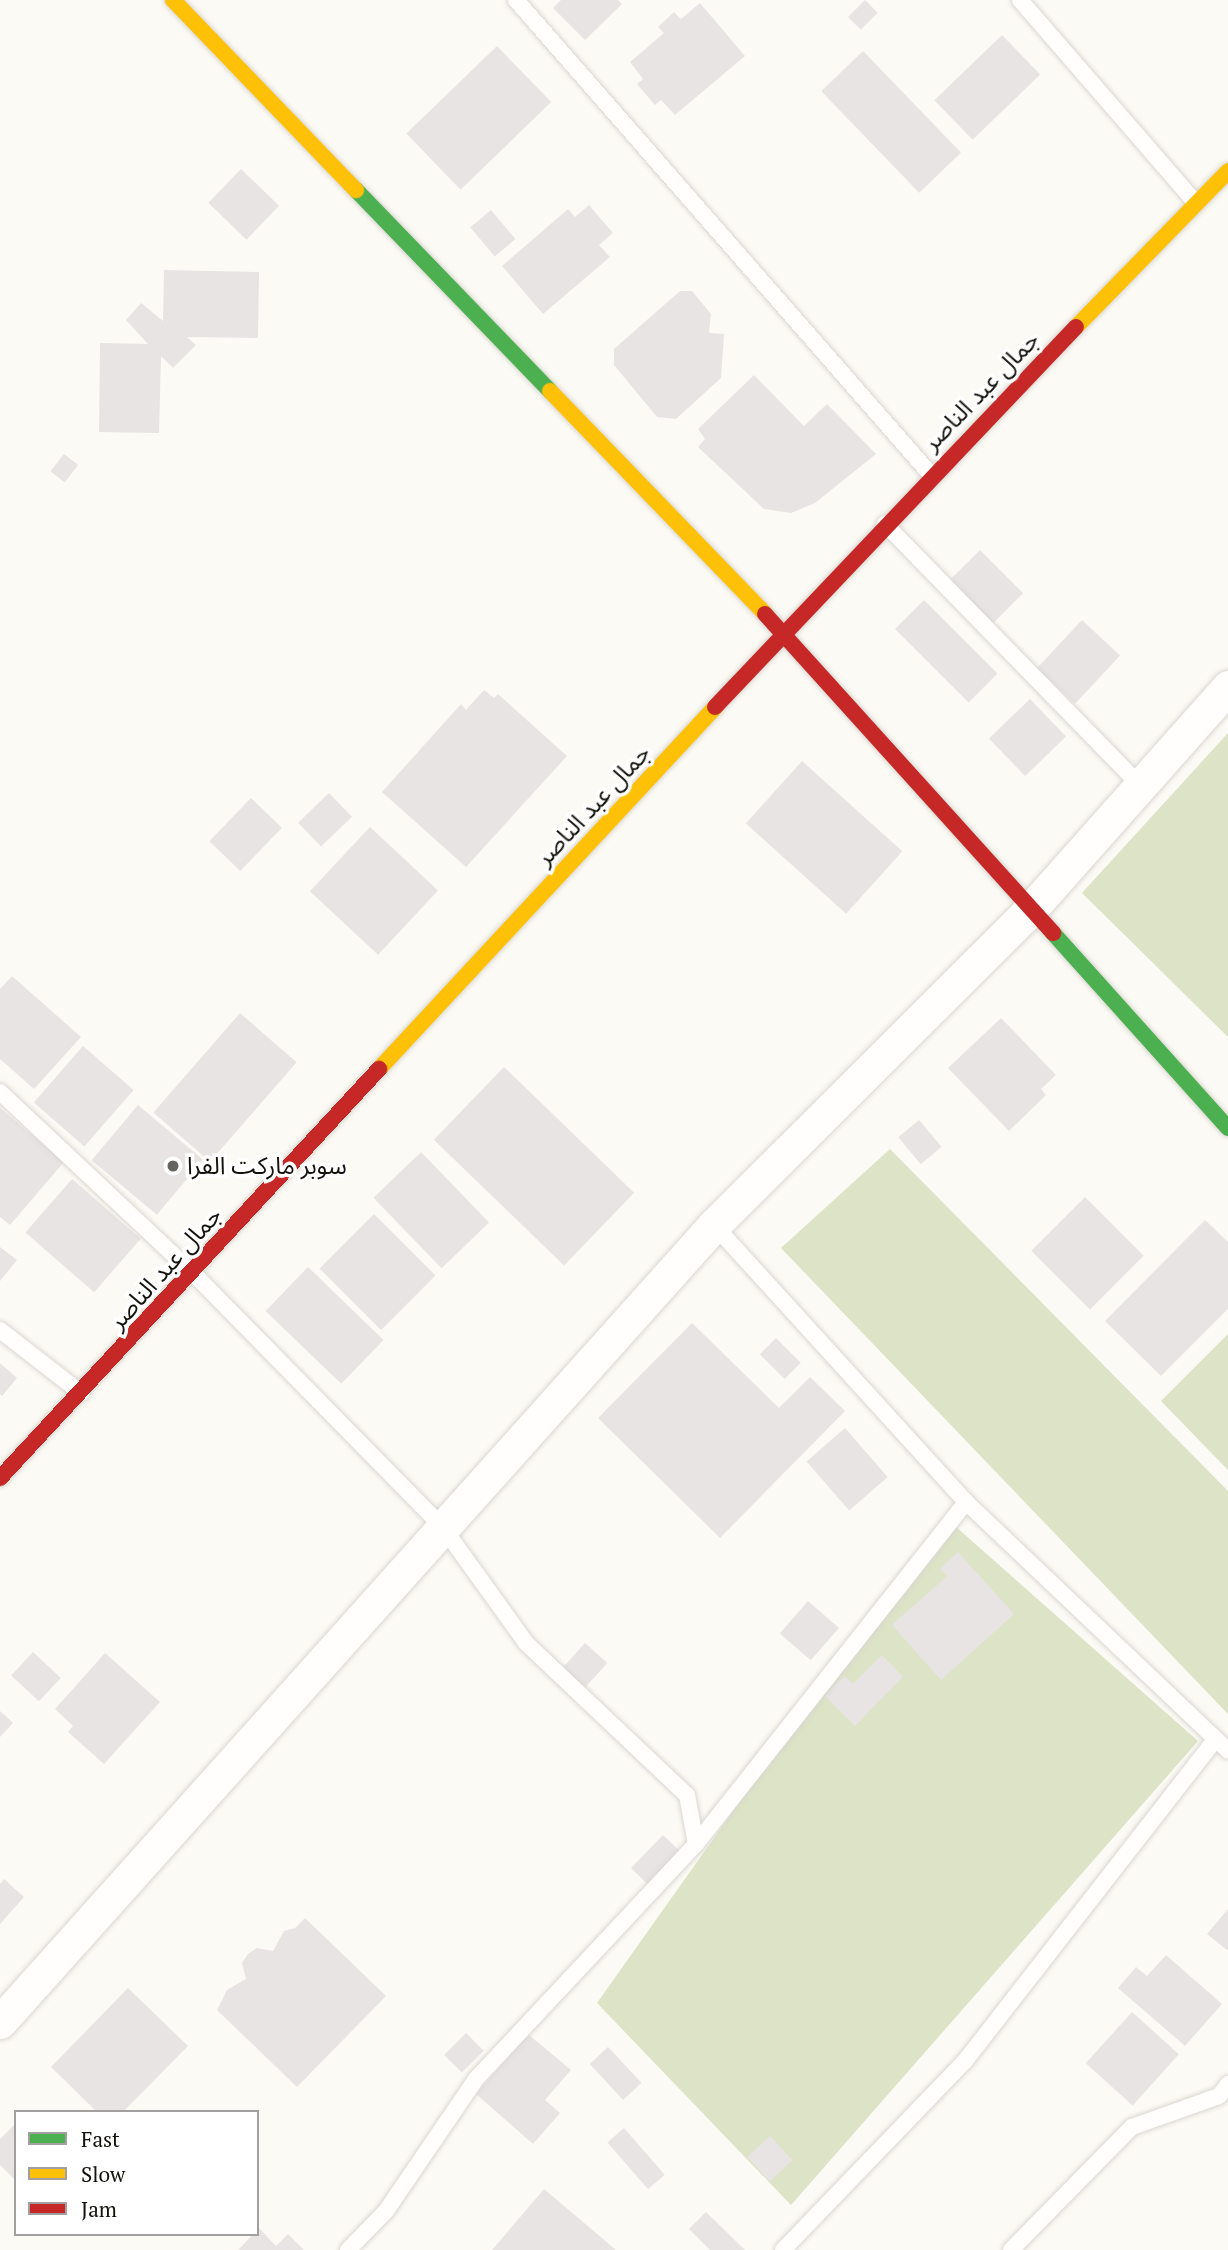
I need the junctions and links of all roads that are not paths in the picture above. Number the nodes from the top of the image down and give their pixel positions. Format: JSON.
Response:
{"nodes":[{"id":1,"x":173,"y":0,"type":"edge"},
{"id":2,"x":516,"y":0,"type":"edge"},
{"id":3,"x":1020,"y":0,"type":"edge"},
{"id":4,"x":1228,"y":171,"type":"edge"},
{"id":5,"x":1196,"y":203,"type":"junction"},
{"id":6,"x":932,"y":475,"type":"junction"},
{"id":7,"x":885,"y":523,"type":"junction"},
{"id":8,"x":783,"y":633,"type":"junction"},
{"id":9,"x":1228,"y":687,"type":"edge"},
{"id":10,"x":1140,"y":785,"type":"junction"},
{"id":11,"x":1031,"y":909,"type":"junction"},
{"id":12,"x":0,"y":1092,"type":"edge"},
{"id":13,"x":1228,"y":1128,"type":"edge"},
{"id":14,"x":715,"y":1225,"type":"junction"},
{"id":15,"x":192,"y":1272,"type":"junction"},
{"id":16,"x":0,"y":1330,"type":"edge"},
{"id":17,"x":82,"y":1393,"type":"junction"},
{"id":18,"x":0,"y":1478,"type":"edge"},
{"id":19,"x":966,"y":1502,"type":"junction"},
{"id":20,"x":442,"y":1527,"type":"junction"},
{"id":21,"x":1216,"y":1739,"type":"junction"},
{"id":22,"x":1228,"y":1751,"type":"edge"},
{"id":23,"x":696,"y":1844,"type":"junction"},
{"id":24,"x":0,"y":2022,"type":"edge"},
{"id":25,"x":1228,"y":2084,"type":"edge"},
{"id":26,"x":348,"y":2250,"type":"edge"},
{"id":27,"x":783,"y":2250,"type":"edge"},
{"id":28,"x":1011,"y":2250,"type":"edge"}],
"edges":[{"from":1,"to":8,"type":"main road"},
{"from":2,"to":6,"type":"lane"},
{"from":3,"to":5,"type":"lane"},
{"from":4,"to":5,"type":"main road","name":"جمال عبد الناصر"},
{"from":5,"to":6,"type":"main road","name":"جمال عبد الناصر"},
{"from":6,"to":7,"type":"main road","name":"جمال عبد الناصر"},
{"from":7,"to":8,"type":"main road","name":"جمال عبد الناصر"},
{"from":7,"to":10,"type":"lane"},
{"from":8,"to":11,"type":"main road"},
{"from":8,"to":15,"type":"main road","name":"جمال عبد الناصر"},
{"from":9,"to":10,"type":"street"},
{"from":10,"to":11,"type":"street"},
{"from":11,"to":13,"type":"main road"},
{"from":11,"to":14,"type":"street"},
{"from":12,"to":15,"type":"lane"},
{"from":14,"to":19,"type":"lane"},
{"from":14,"to":20,"type":"street"},
{"from":15,"to":17,"type":"main road","name":"جمال عبد الناصر"},
{"from":15,"to":20,"type":"lane"},
{"from":16,"to":17,"type":"lane"},
{"from":17,"to":18,"type":"main road","name":"جمال عبد الناصر"},
{"from":19,"to":21,"type":"lane"},
{"from":19,"to":23,"type":"lane"},
{"from":20,"to":23,"type":"lane"},
{"from":20,"to":24,"type":"street"},
{"from":21,"to":22,"type":"lane"},
{"from":21,"to":27,"type":"lane"},
{"from":23,"to":26,"type":"lane"},
{"from":25,"to":28,"type":"lane"}]}
